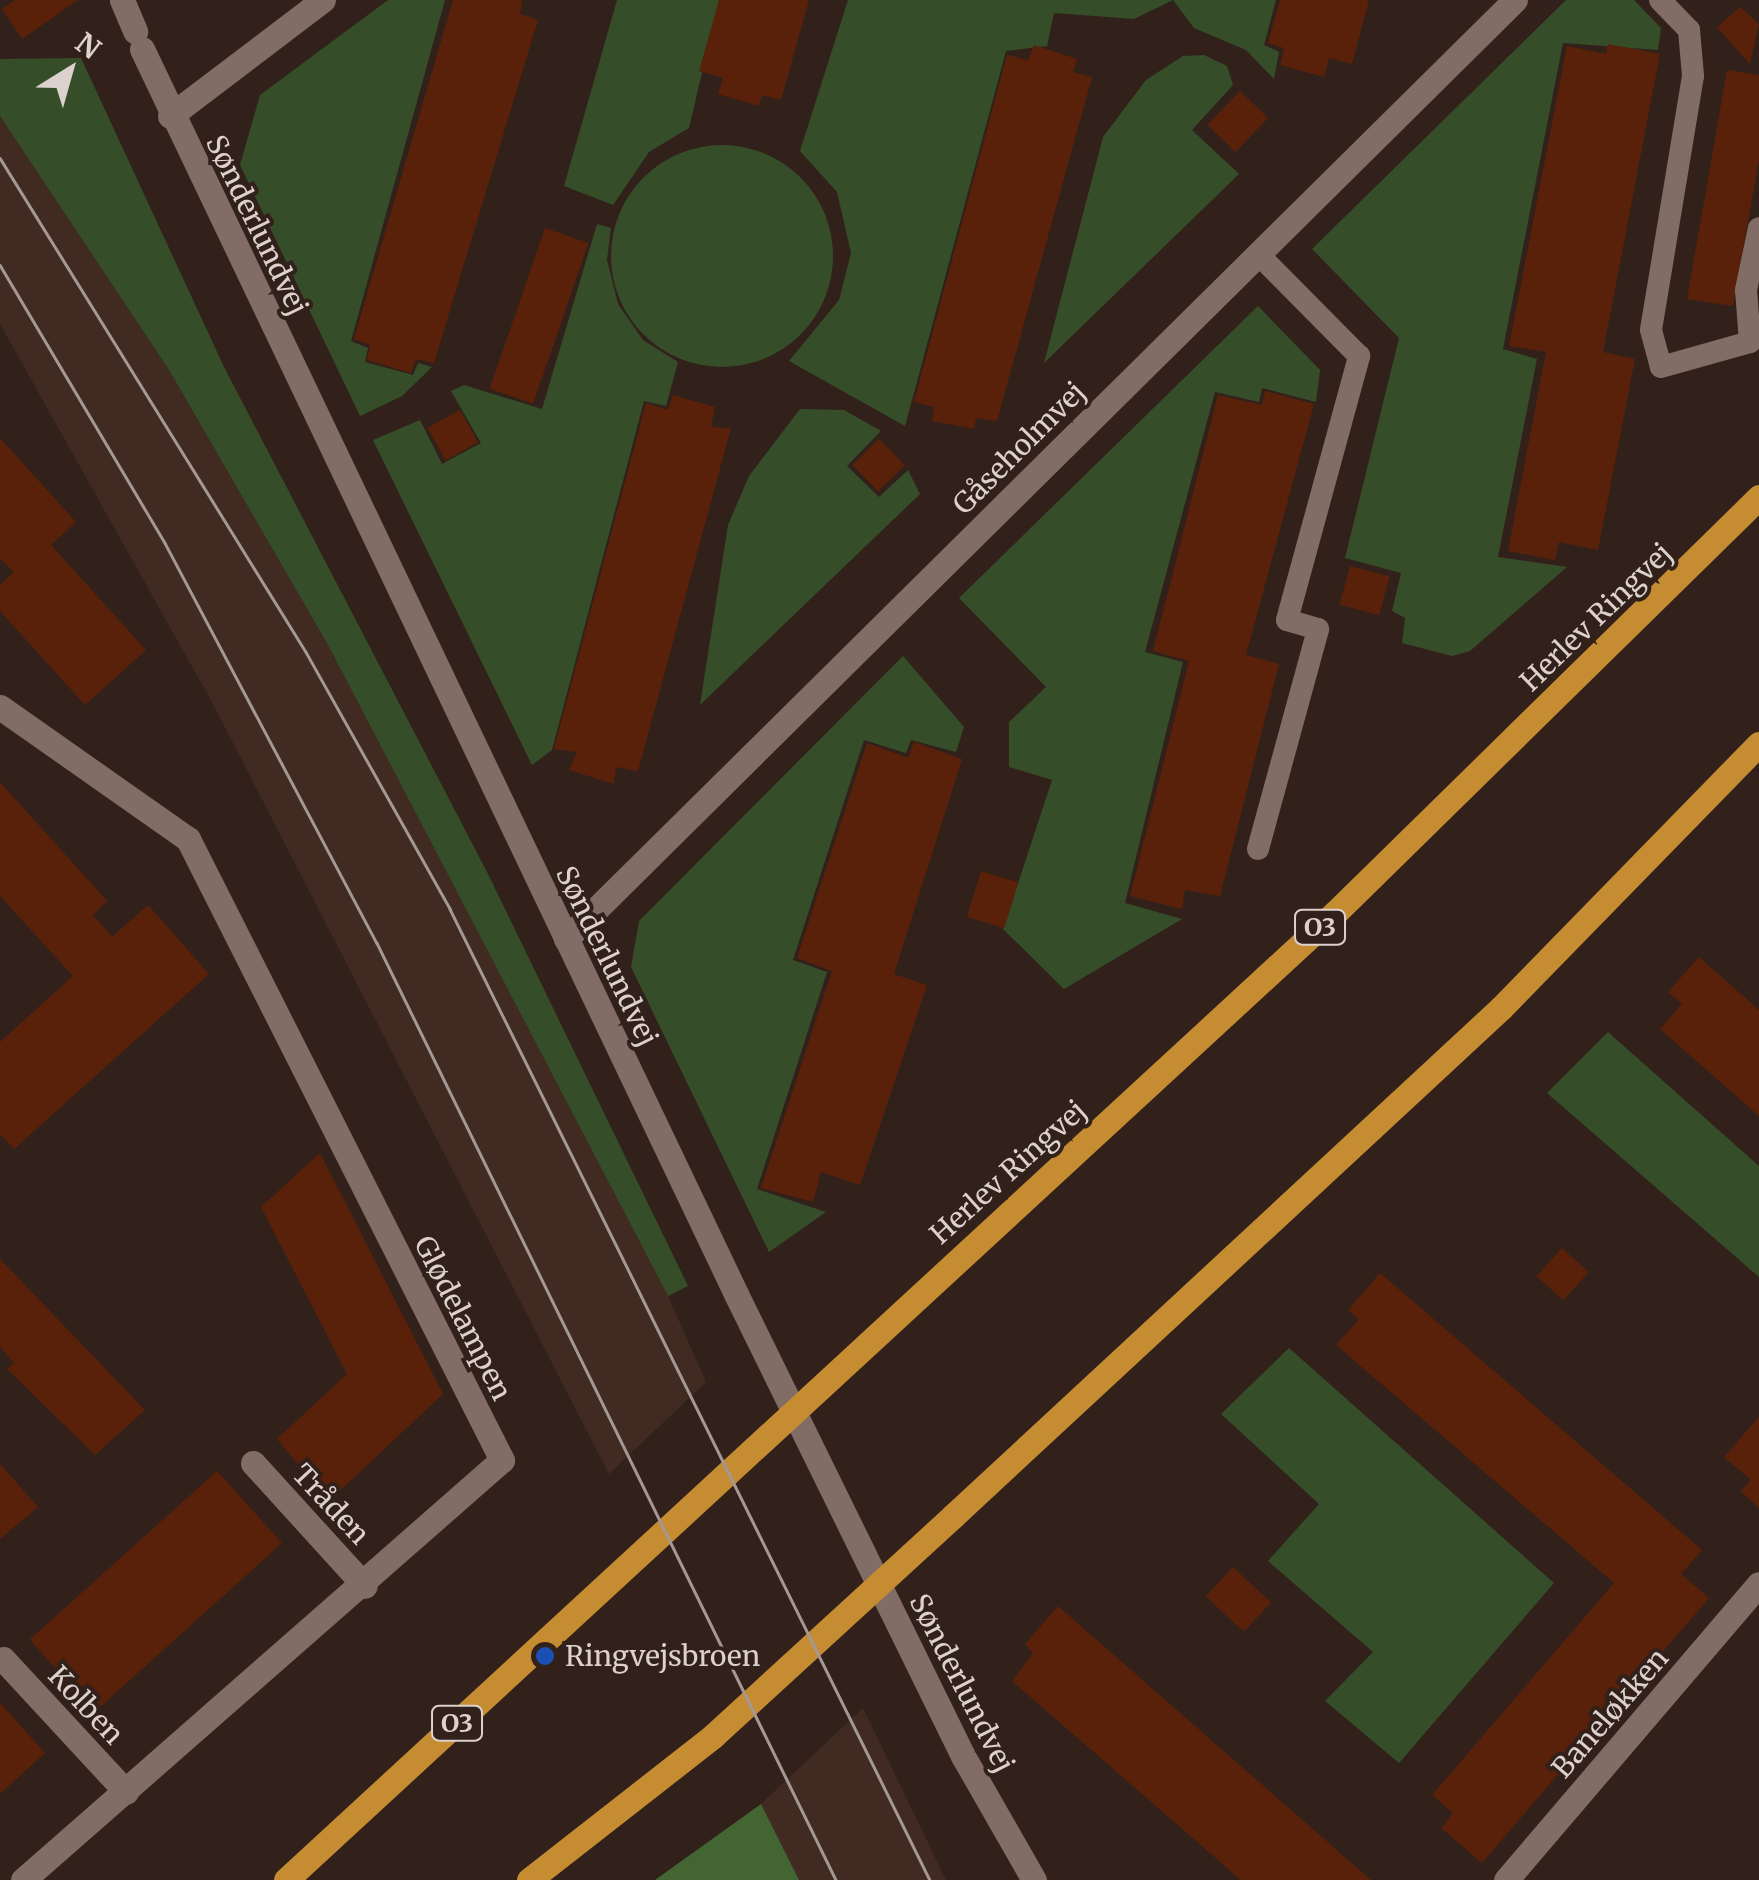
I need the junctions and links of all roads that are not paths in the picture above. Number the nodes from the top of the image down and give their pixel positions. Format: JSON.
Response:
{"nodes":[{"id":1,"x":122,"y":0,"type":"edge"},
{"id":2,"x":323,"y":0,"type":"edge"},
{"id":3,"x":1515,"y":0,"type":"edge"},
{"id":4,"x":1660,"y":0,"type":"edge"},
{"id":5,"x":170,"y":116,"type":"junction"},
{"id":6,"x":1759,"y":228,"type":"edge"},
{"id":7,"x":1258,"y":254,"type":"junction"},
{"id":8,"x":1759,"y":497,"type":"edge"},
{"id":9,"x":0,"y":708,"type":"edge"},
{"id":10,"x":1759,"y":744,"type":"edge"},
{"id":11,"x":1258,"y":849,"type":"dead end"},
{"id":12,"x":566,"y":939,"type":"junction"},
{"id":13,"x":253,"y":1463,"type":"dead end"},
{"id":14,"x":1759,"y":1584,"type":"edge"},
{"id":15,"x":365,"y":1586,"type":"junction"},
{"id":16,"x":3,"y":1659,"type":"dead end"},
{"id":17,"x":126,"y":1792,"type":"junction"},
{"id":18,"x":24,"y":1880,"type":"edge"},
{"id":19,"x":286,"y":1880,"type":"edge"},
{"id":20,"x":528,"y":1880,"type":"edge"},
{"id":21,"x":1034,"y":1880,"type":"edge"},
{"id":22,"x":1506,"y":1880,"type":"edge"}],
"edges":[{"from":1,"to":5,"type":"street","name":"Sønderlundvej"},
{"from":2,"to":5,"type":"street"},
{"from":3,"to":7,"type":"street","name":"Gåseholmvej"},
{"from":4,"to":6,"type":"lane"},
{"from":5,"to":12,"type":"street","name":"Sønderlundvej"},
{"from":7,"to":11,"type":"lane"},
{"from":7,"to":12,"type":"street","name":"Gåseholmvej"},
{"from":8,"to":19,"type":"main road","name":"Herlev Ringvej","number":"O3"},
{"from":9,"to":15,"type":"street","name":"Glødelampen"},
{"from":10,"to":20,"type":"main road"},
{"from":12,"to":21,"type":"street","name":"Sønderlundvej"},
{"from":13,"to":15,"type":"street","name":"Tråden"},
{"from":14,"to":22,"type":"street","name":"Baneløkken"},
{"from":15,"to":17,"type":"street","name":"Glødelampen"},
{"from":16,"to":17,"type":"street","name":"Kolben"},
{"from":17,"to":18,"type":"street","name":"Glødelampen"}]}
